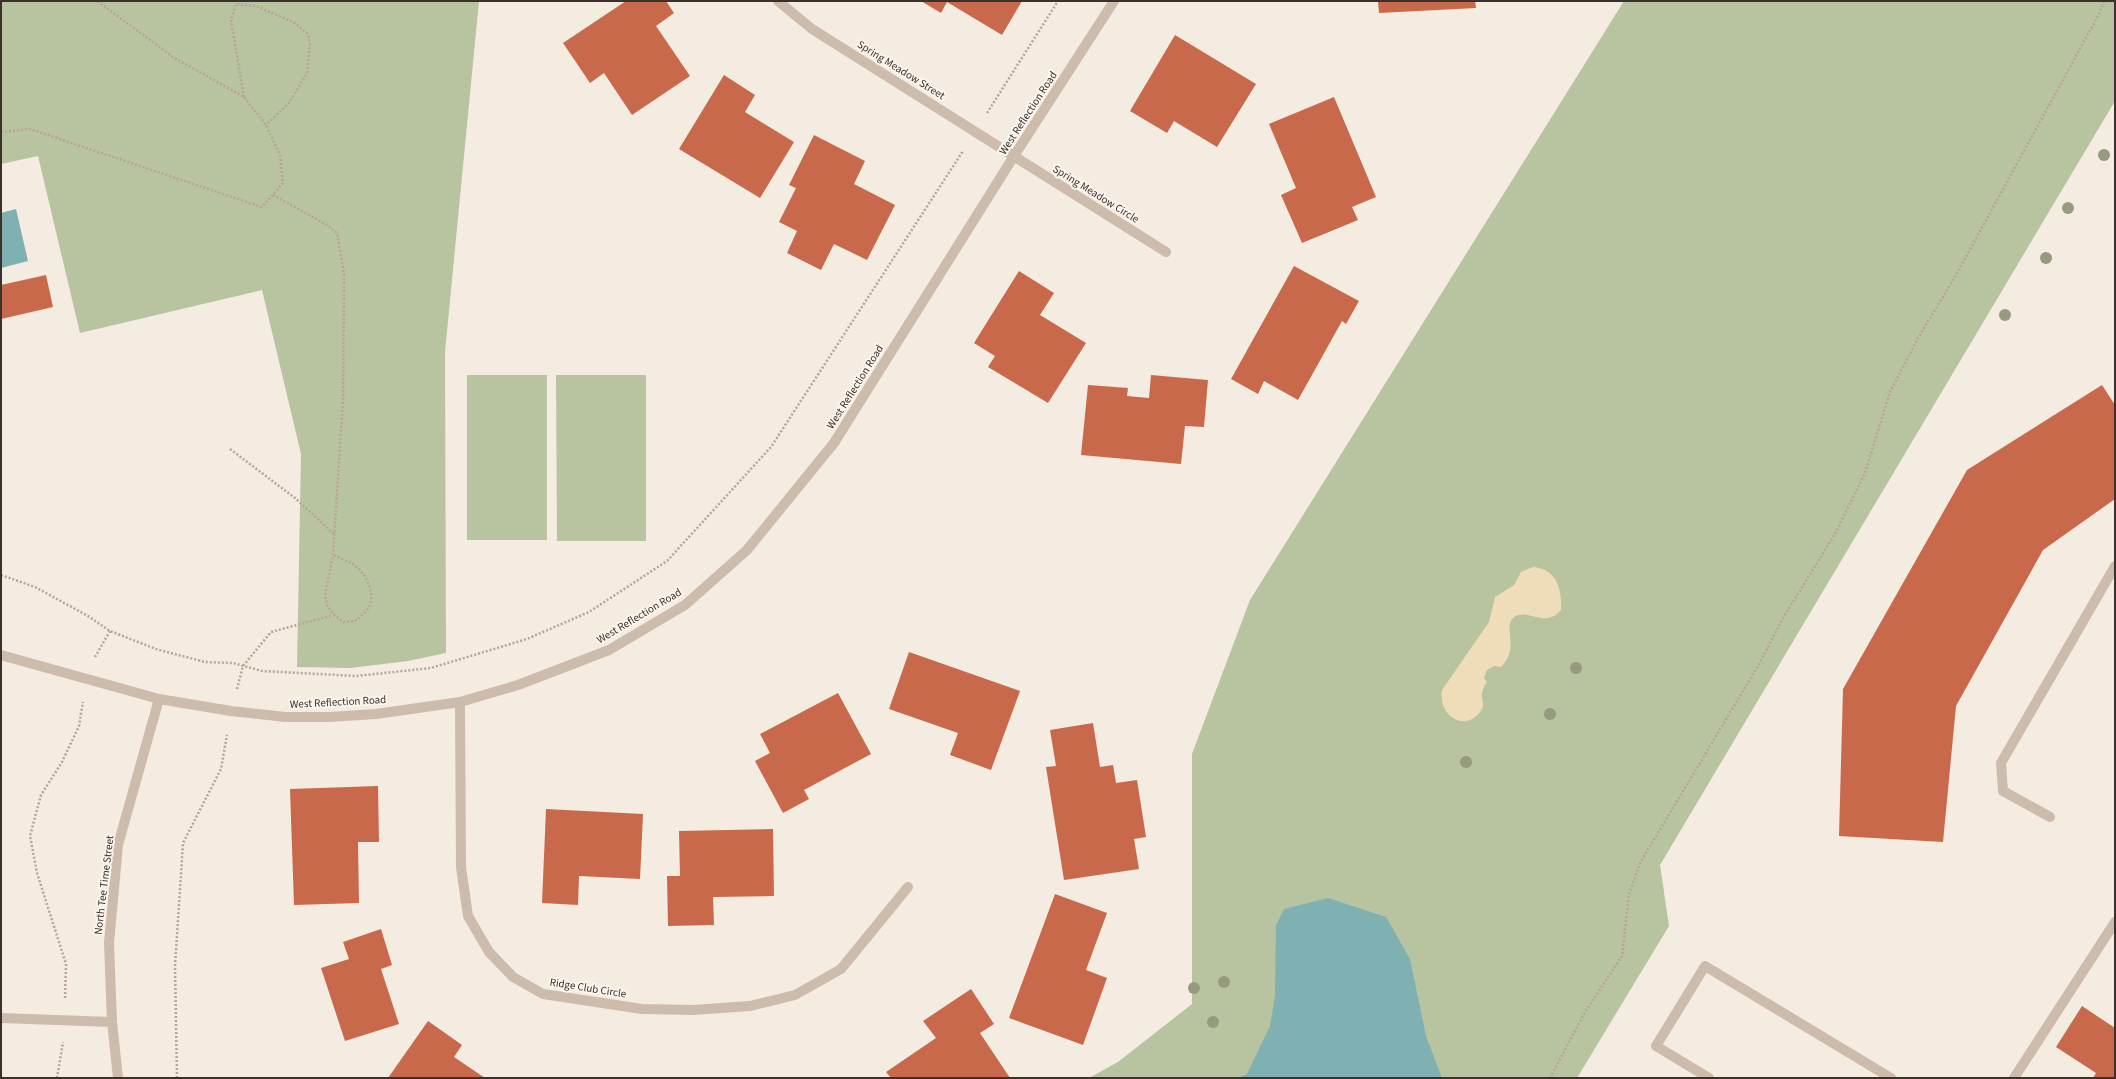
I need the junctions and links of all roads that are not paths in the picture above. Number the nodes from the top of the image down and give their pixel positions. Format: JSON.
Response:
{"nodes":[{"id":1,"x":778,"y":1,"type":"edge"},
{"id":2,"x":1114,"y":1,"type":"edge"},
{"id":3,"x":1014,"y":156,"type":"junction"},
{"id":4,"x":1166,"y":252,"type":"dead end"},
{"id":5,"x":2115,"y":566,"type":"edge"},
{"id":6,"x":1,"y":655,"type":"edge"},
{"id":7,"x":159,"y":699,"type":"junction"},
{"id":8,"x":460,"y":702,"type":"junction"},
{"id":9,"x":2050,"y":817,"type":"dead end"},
{"id":10,"x":908,"y":888,"type":"dead end"},
{"id":11,"x":2115,"y":922,"type":"edge"},
{"id":12,"x":1,"y":1018,"type":"edge"},
{"id":13,"x":112,"y":1022,"type":"junction"},
{"id":14,"x":118,"y":1078,"type":"edge"},
{"id":15,"x":1709,"y":1078,"type":"edge"},
{"id":16,"x":1891,"y":1078,"type":"edge"},
{"id":17,"x":2014,"y":1078,"type":"edge"}],
"edges":[{"from":1,"to":3,"type":"street","name":"Spring Meadow Street"},
{"from":2,"to":3,"type":"street","name":"West Reflection Road"},
{"from":3,"to":4,"type":"street","name":"Spring Meadow Circle"},
{"from":3,"to":8,"type":"street","name":"West Reflection Road"},
{"from":5,"to":9,"type":"street"},
{"from":6,"to":7,"type":"street","name":"West Reflection Road"},
{"from":7,"to":8,"type":"street","name":"West Reflection Road"},
{"from":7,"to":13,"type":"street","name":"North Tee Time Street"},
{"from":8,"to":10,"type":"street","name":"Ridge Club Circle"},
{"from":11,"to":17,"type":"street"},
{"from":12,"to":13,"type":"street"},
{"from":13,"to":14,"type":"street","name":"North Tee Time Street"},
{"from":15,"to":16,"type":"street"}]}
